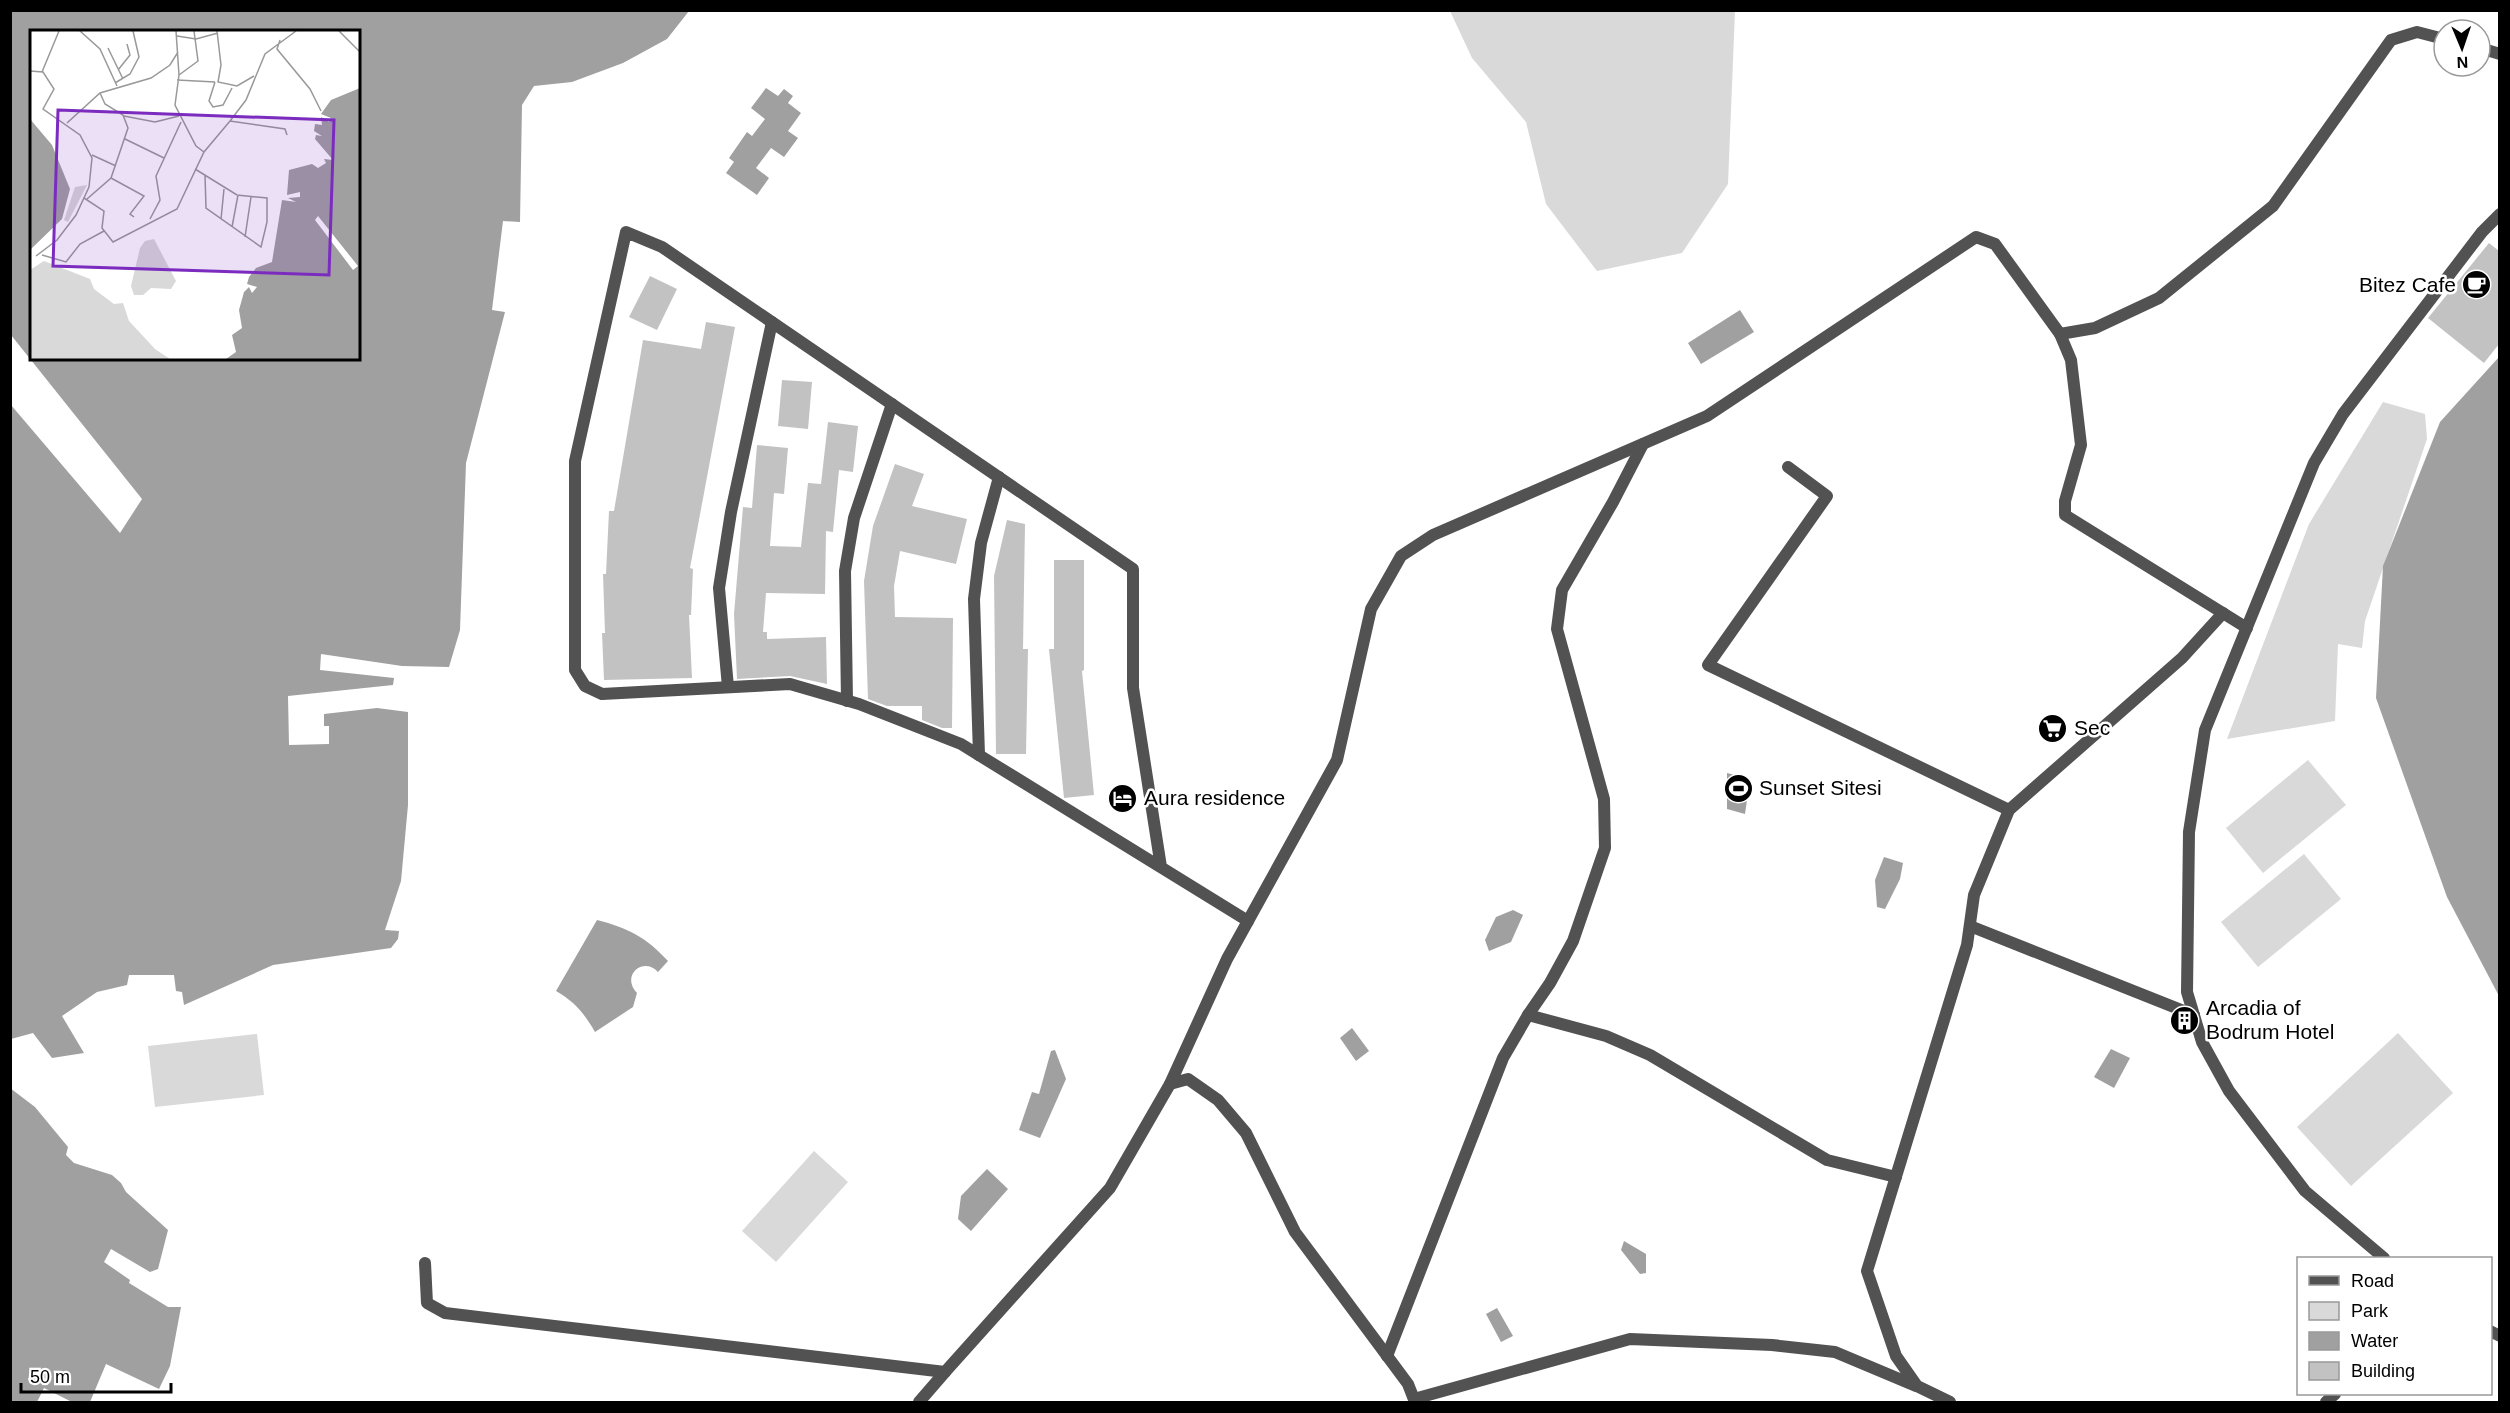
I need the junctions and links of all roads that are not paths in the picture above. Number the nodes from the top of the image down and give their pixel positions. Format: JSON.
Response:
{"nodes":[{"id":1,"x":2432,"y":36,"type":"edge"},
{"id":2,"x":2499,"y":214,"type":"edge"},
{"id":3,"x":772,"y":322,"type":"junction"},
{"id":4,"x":2060,"y":334,"type":"junction"},
{"id":5,"x":892,"y":404,"type":"junction"},
{"id":6,"x":1643,"y":444,"type":"junction"},
{"id":7,"x":1788,"y":467,"type":"dead end"},
{"id":8,"x":999,"y":477,"type":"junction"},
{"id":9,"x":2223,"y":613,"type":"junction"},
{"id":10,"x":2247,"y":628,"type":"junction"},
{"id":11,"x":728,"y":687,"type":"junction"},
{"id":12,"x":847,"y":701,"type":"junction"},
{"id":13,"x":979,"y":755,"type":"junction"},
{"id":14,"x":2008,"y":810,"type":"junction"},
{"id":15,"x":1161,"y":867,"type":"junction"},
{"id":16,"x":1248,"y":921,"type":"junction"},
{"id":17,"x":1970,"y":926,"type":"junction"},
{"id":18,"x":1528,"y":1015,"type":"junction"},
{"id":19,"x":2194,"y":1015,"type":"junction"},
{"id":20,"x":1170,"y":1084,"type":"junction"},
{"id":21,"x":1896,"y":1177,"type":"junction"},
{"id":22,"x":2383,"y":1257,"type":"edge"},
{"id":23,"x":425,"y":1263,"type":"dead end"},
{"id":24,"x":1387,"y":1356,"type":"junction"},
{"id":25,"x":945,"y":1372,"type":"junction"},
{"id":26,"x":1917,"y":1386,"type":"junction"},
{"id":27,"x":1414,"y":1401,"type":"edge"},
{"id":28,"x":919,"y":1402,"type":"edge"},
{"id":29,"x":1950,"y":1402,"type":"edge"}],
"edges":[{"from":1,"to":4,"type":"street"},
{"from":2,"to":10,"type":"street"},
{"from":3,"to":5,"type":"street"},
{"from":3,"to":11,"type":"street"},
{"from":3,"to":11,"type":"street"},
{"from":4,"to":6,"type":"street"},
{"from":4,"to":9,"type":"street"},
{"from":5,"to":8,"type":"street"},
{"from":5,"to":12,"type":"street"},
{"from":6,"to":16,"type":"street"},
{"from":6,"to":18,"type":"street"},
{"from":7,"to":14,"type":"street"},
{"from":8,"to":13,"type":"street"},
{"from":8,"to":15,"type":"street"},
{"from":9,"to":10,"type":"street"},
{"from":9,"to":14,"type":"street"},
{"from":10,"to":19,"type":"street"},
{"from":11,"to":12,"type":"street"},
{"from":12,"to":13,"type":"street"},
{"from":13,"to":15,"type":"street"},
{"from":14,"to":17,"type":"street"},
{"from":15,"to":16,"type":"street"},
{"from":16,"to":20,"type":"street"},
{"from":17,"to":19,"type":"street"},
{"from":17,"to":21,"type":"street"},
{"from":18,"to":21,"type":"street"},
{"from":18,"to":24,"type":"street"},
{"from":19,"to":22,"type":"street"},
{"from":20,"to":24,"type":"street"},
{"from":20,"to":25,"type":"street"},
{"from":21,"to":26,"type":"street"},
{"from":23,"to":25,"type":"street"},
{"from":24,"to":27,"type":"street"},
{"from":25,"to":28,"type":"street"},
{"from":26,"to":27,"type":"street"},
{"from":26,"to":29,"type":"street"}]}
